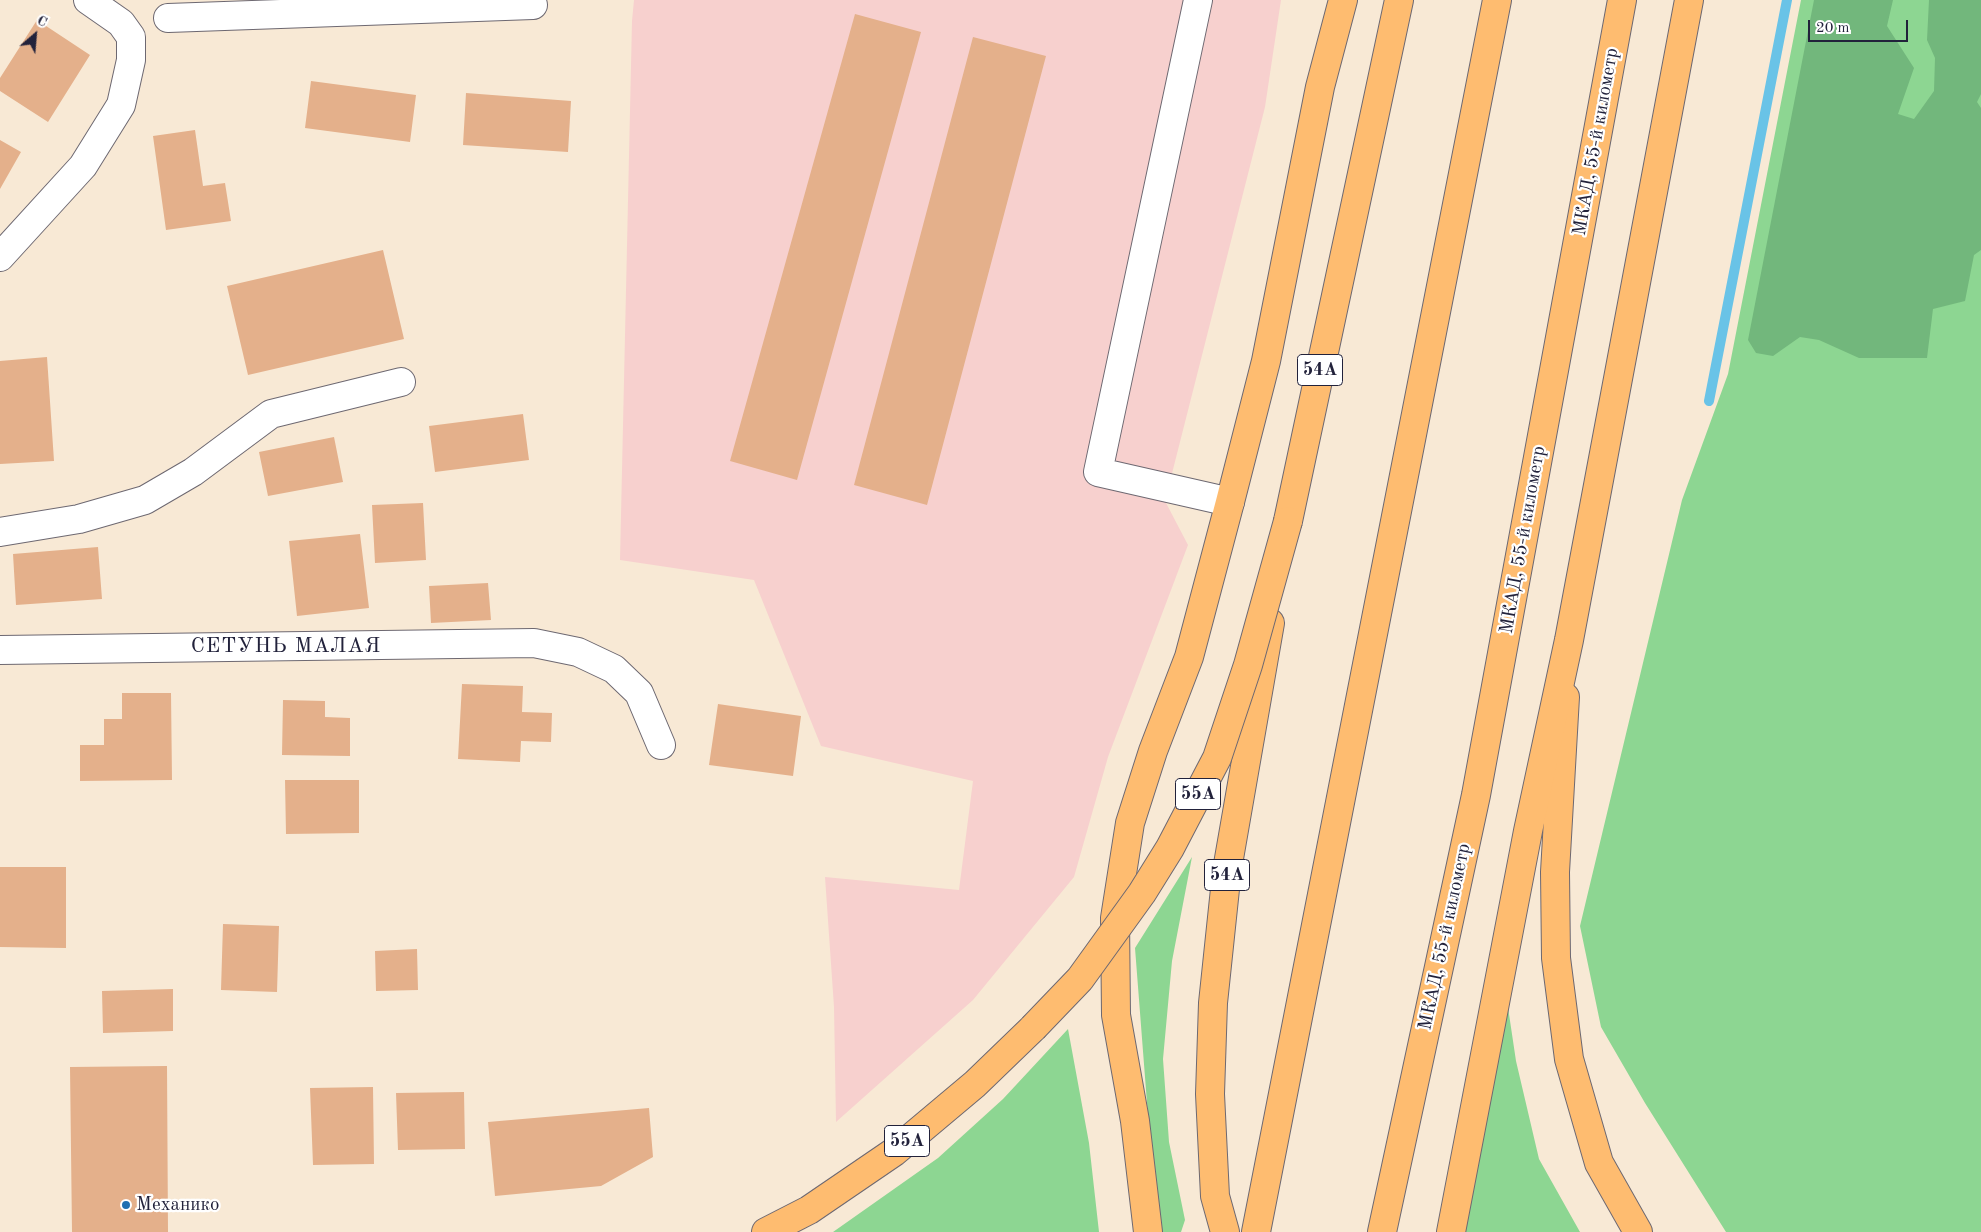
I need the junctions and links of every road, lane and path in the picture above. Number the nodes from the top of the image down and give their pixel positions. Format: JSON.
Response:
{"nodes":[{"id":1,"x":88,"y":0,"type":"edge"},
{"id":2,"x":1198,"y":0,"type":"edge"},
{"id":3,"x":1343,"y":0,"type":"edge"},
{"id":4,"x":1399,"y":0,"type":"edge"},
{"id":5,"x":1498,"y":0,"type":"edge"},
{"id":6,"x":1622,"y":0,"type":"edge"},
{"id":7,"x":1689,"y":0,"type":"edge"},
{"id":8,"x":533,"y":5,"type":"dead end"},
{"id":9,"x":173,"y":9,"type":"edge"},
{"id":10,"x":131,"y":37,"type":"junction"},
{"id":11,"x":0,"y":257,"type":"edge"},
{"id":12,"x":401,"y":382,"type":"dead end"},
{"id":13,"x":1230,"y":502,"type":"junction"},
{"id":14,"x":1288,"y":521,"type":"junction"},
{"id":15,"x":0,"y":532,"type":"edge"},
{"id":16,"x":1569,"y":640,"type":"junction"},
{"id":17,"x":0,"y":650,"type":"edge"},
{"id":18,"x":661,"y":745,"type":"dead end"},
{"id":19,"x":766,"y":1232,"type":"edge"},
{"id":20,"x":1148,"y":1232,"type":"edge"},
{"id":21,"x":1225,"y":1232,"type":"edge"},
{"id":22,"x":1256,"y":1232,"type":"edge"},
{"id":23,"x":1382,"y":1232,"type":"edge"},
{"id":24,"x":1451,"y":1232,"type":"edge"},
{"id":25,"x":1638,"y":1232,"type":"edge"}],
"edges":[{"from":1,"to":10,"type":"street"},
{"from":2,"to":13,"type":"street"},
{"from":3,"to":13,"type":"main road"},
{"from":4,"to":14,"type":"main road","number":"54А"},
{"from":5,"to":22,"type":"main road"},
{"from":6,"to":23,"type":"main road","name":"МКАД, 55-й километр"},
{"from":7,"to":16,"type":"main road"},
{"from":8,"to":9,"type":"street"},
{"from":9,"to":10,"type":"street"},
{"from":10,"to":11,"type":"street"},
{"from":12,"to":15,"type":"street"},
{"from":13,"to":20,"type":"main road"},
{"from":14,"to":19,"type":"main road","number":"55А","bridge":true},
{"from":14,"to":21,"type":"main road","number":"54А","bridge":true},
{"from":16,"to":24,"type":"main road"},
{"from":16,"to":25,"type":"main road"},
{"from":17,"to":18,"type":"street"}]}
